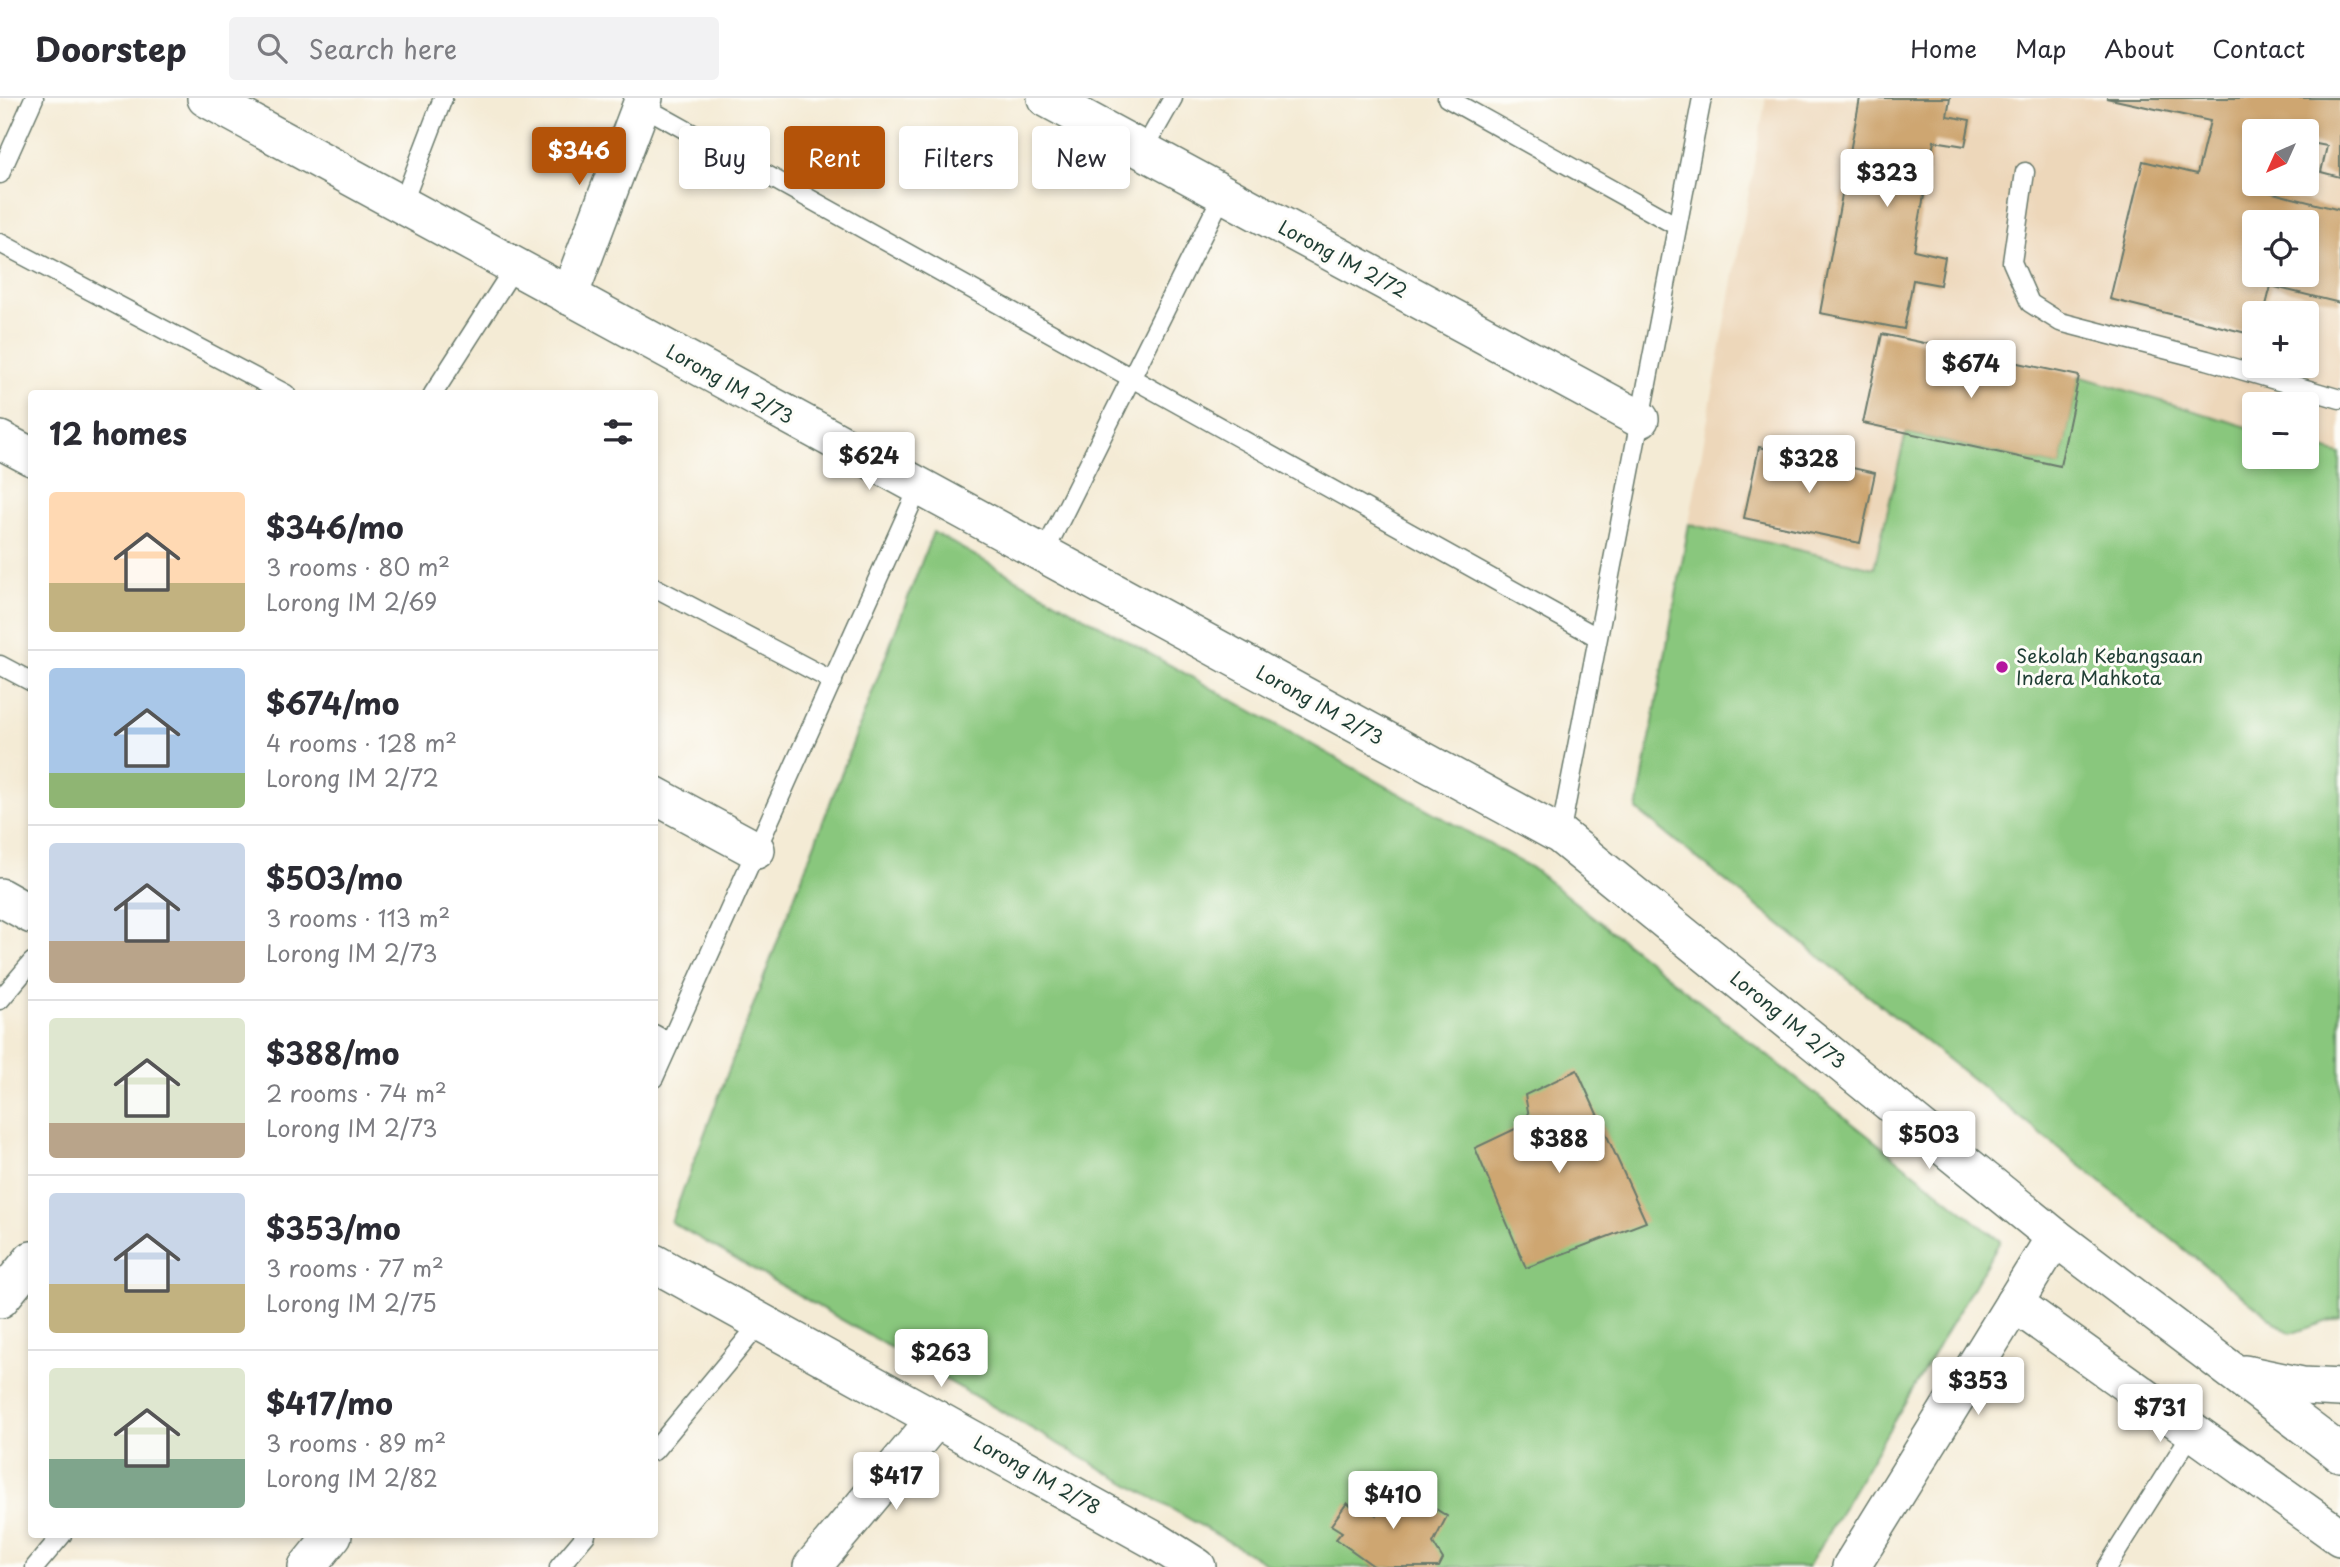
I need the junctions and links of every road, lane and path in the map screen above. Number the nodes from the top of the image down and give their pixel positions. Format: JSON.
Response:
{"nodes":[{"id":1,"x":34,"y":98,"type":"edge"},
{"id":2,"x":443,"y":98,"type":"edge"},
{"id":3,"x":1046,"y":98,"type":"edge"},
{"id":4,"x":1173,"y":98,"type":"edge"},
{"id":5,"x":1447,"y":98,"type":"edge"},
{"id":6,"x":1702,"y":98,"type":"edge"},
{"id":7,"x":220,"y":101,"type":"edge"},
{"id":8,"x":643,"y":102,"type":"edge"},
{"id":9,"x":1143,"y":151,"type":"junction"},
{"id":10,"x":2025,"y":172,"type":"dead end"},
{"id":11,"x":0,"y":174,"type":"edge"},
{"id":12,"x":1223,"y":194,"type":"junction"},
{"id":13,"x":402,"y":205,"type":"junction"},
{"id":14,"x":1677,"y":226,"type":"junction"},
{"id":15,"x":0,"y":243,"type":"edge"},
{"id":16,"x":515,"y":266,"type":"junction"},
{"id":17,"x":569,"y":296,"type":"junction"},
{"id":18,"x":1131,"y":378,"type":"junction"},
{"id":19,"x":278,"y":390,"type":"edge"},
{"id":20,"x":436,"y":390,"type":"edge"},
{"id":21,"x":2340,"y":399,"type":"edge"},
{"id":22,"x":1640,"y":419,"type":"junction"},
{"id":23,"x":0,"y":440,"type":"edge"},
{"id":24,"x":28,"y":455,"type":"edge"},
{"id":25,"x":919,"y":487,"type":"junction"},
{"id":26,"x":1044,"y":555,"type":"junction"},
{"id":27,"x":658,"y":589,"type":"edge"},
{"id":28,"x":1597,"y":637,"type":"junction"},
{"id":29,"x":0,"y":665,"type":"edge"},
{"id":30,"x":28,"y":680,"type":"edge"},
{"id":31,"x":833,"y":681,"type":"junction"},
{"id":32,"x":658,"y":796,"type":"edge"},
{"id":33,"x":1560,"y":835,"type":"junction"},
{"id":34,"x":756,"y":850,"type":"junction"},
{"id":35,"x":0,"y":897,"type":"edge"},
{"id":36,"x":28,"y":913,"type":"edge"},
{"id":37,"x":28,"y":967,"type":"edge"},
{"id":38,"x":0,"y":1000,"type":"edge"},
{"id":39,"x":662,"y":1039,"type":"edge"},
{"id":40,"x":658,"y":1058,"type":"edge"},
{"id":41,"x":2055,"y":1237,"type":"junction"},
{"id":42,"x":28,"y":1265,"type":"edge"},
{"id":43,"x":658,"y":1265,"type":"edge"},
{"id":44,"x":0,"y":1298,"type":"edge"},
{"id":45,"x":2014,"y":1303,"type":"junction"},
{"id":46,"x":761,"y":1322,"type":"junction"},
{"id":47,"x":2234,"y":1372,"type":"junction"},
{"id":48,"x":2340,"y":1388,"type":"edge"},
{"id":49,"x":936,"y":1419,"type":"junction"},
{"id":50,"x":2193,"y":1432,"type":"junction"},
{"id":51,"x":658,"y":1446,"type":"edge"},
{"id":52,"x":2340,"y":1453,"type":"edge"},
{"id":53,"x":2340,"y":1537,"type":"edge"},
{"id":54,"x":59,"y":1538,"type":"edge"},
{"id":55,"x":331,"y":1538,"type":"edge"},
{"id":56,"x":583,"y":1538,"type":"edge"},
{"id":57,"x":35,"y":1567,"type":"edge"},
{"id":58,"x":307,"y":1567,"type":"edge"},
{"id":59,"x":559,"y":1567,"type":"edge"},
{"id":60,"x":813,"y":1567,"type":"edge"},
{"id":61,"x":1197,"y":1567,"type":"edge"},
{"id":62,"x":1851,"y":1567,"type":"edge"},
{"id":63,"x":2108,"y":1567,"type":"edge"}],
"edges":[{"from":1,"to":11,"type":"lane"},
{"from":2,"to":13,"type":"lane"},
{"from":3,"to":9,"type":"street","name":"Lorong IM 2/72"},
{"from":4,"to":9,"type":"lane"},
{"from":5,"to":14,"type":"lane"},
{"from":6,"to":14,"type":"lane"},
{"from":7,"to":13,"type":"street","name":"Lorong IM 2/73"},
{"from":8,"to":17,"type":"street"},
{"from":8,"to":18,"type":"lane"},
{"from":9,"to":12,"type":"street","name":"Lorong IM 2/72"},
{"from":10,"to":21,"type":"lane"},
{"from":12,"to":18,"type":"lane"},
{"from":12,"to":22,"type":"street","name":"Lorong IM 2/72"},
{"from":13,"to":16,"type":"street","name":"Lorong IM 2/73"},
{"from":14,"to":22,"type":"lane"},
{"from":15,"to":19,"type":"lane"},
{"from":16,"to":17,"type":"street","name":"Lorong IM 2/73"},
{"from":16,"to":20,"type":"lane"},
{"from":17,"to":25,"type":"street","name":"Lorong IM 2/73"},
{"from":18,"to":26,"type":"lane"},
{"from":18,"to":28,"type":"lane"},
{"from":22,"to":28,"type":"lane"},
{"from":23,"to":24,"type":"street"},
{"from":25,"to":26,"type":"street","name":"Lorong IM 2/73"},
{"from":25,"to":31,"type":"lane"},
{"from":26,"to":33,"type":"street","name":"Lorong IM 2/73"},
{"from":27,"to":31,"type":"lane"},
{"from":28,"to":33,"type":"lane"},
{"from":29,"to":30,"type":"lane"},
{"from":31,"to":34,"type":"lane"},
{"from":32,"to":34,"type":"street"},
{"from":33,"to":41,"type":"street","name":"Lorong IM 2/73"},
{"from":34,"to":39,"type":"lane"},
{"from":35,"to":36,"type":"street"},
{"from":37,"to":38,"type":"lane"},
{"from":39,"to":40,"type":"lane"},
{"from":41,"to":45,"type":"street"},
{"from":41,"to":47,"type":"street","name":"Lorong IM 2/73"},
{"from":42,"to":44,"type":"street"},
{"from":43,"to":46,"type":"street","name":"Lorong IM 2/78"},
{"from":45,"to":50,"type":"street"},
{"from":45,"to":62,"type":"street"},
{"from":46,"to":49,"type":"street","name":"Lorong IM 2/78"},
{"from":46,"to":51,"type":"lane"},
{"from":47,"to":48,"type":"street"},
{"from":47,"to":52,"type":"street","name":"Lorong IM 2/73"},
{"from":49,"to":60,"type":"street"},
{"from":49,"to":61,"type":"street","name":"Lorong IM 2/78"},
{"from":50,"to":53,"type":"street"},
{"from":50,"to":63,"type":"lane"},
{"from":54,"to":57,"type":"lane"},
{"from":55,"to":58,"type":"street"},
{"from":56,"to":59,"type":"lane"}]}
